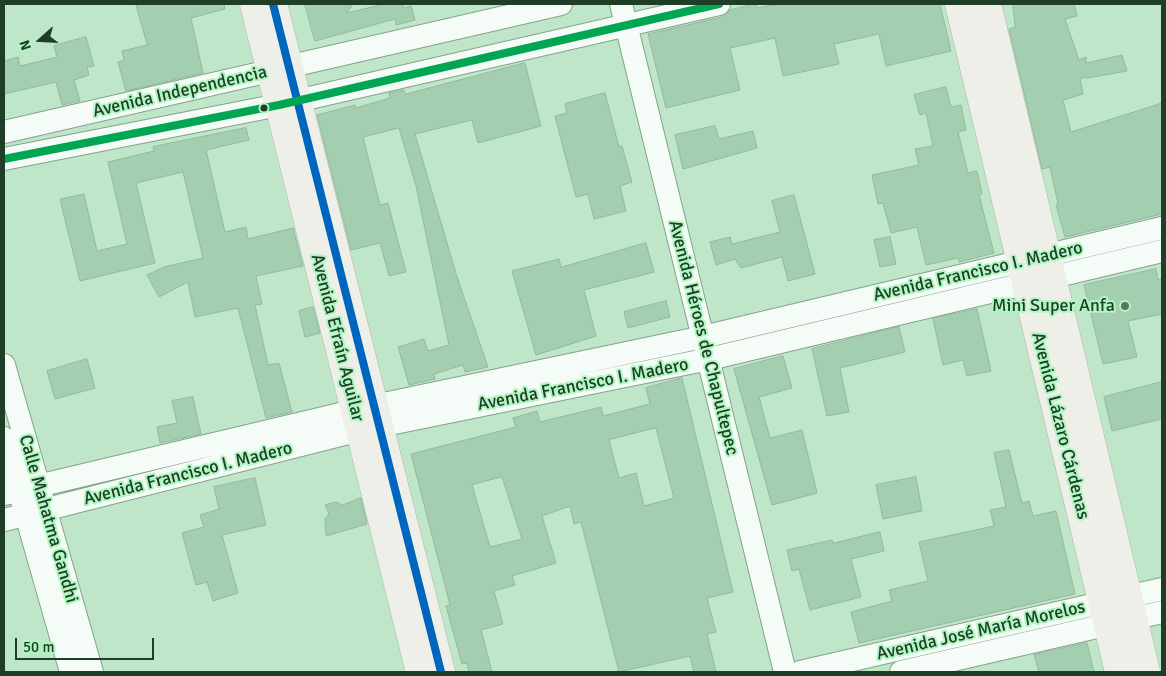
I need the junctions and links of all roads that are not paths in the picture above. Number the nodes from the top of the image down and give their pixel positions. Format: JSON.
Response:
{"nodes":[{"id":1,"x":254,"y":4,"type":"edge"},
{"id":2,"x":274,"y":4,"type":"edge"},
{"id":3,"x":560,"y":4,"type":"edge"},
{"id":4,"x":621,"y":4,"type":"edge"},
{"id":5,"x":719,"y":4,"type":"edge"},
{"id":6,"x":958,"y":4,"type":"edge"},
{"id":7,"x":987,"y":4,"type":"edge"},
{"id":8,"x":496,"y":18,"type":"junction"},
{"id":9,"x":625,"y":26,"type":"junction"},
{"id":10,"x":503,"y":53,"type":"junction"},
{"id":11,"x":280,"y":69,"type":"junction"},
{"id":12,"x":288,"y":102,"type":"junction"},
{"id":13,"x":4,"y":132,"type":"edge"},
{"id":14,"x":4,"y":159,"type":"edge"},
{"id":15,"x":1162,"y":228,"type":"edge"},
{"id":16,"x":1162,"y":251,"type":"edge"},
{"id":17,"x":1050,"y":266,"type":"junction"},
{"id":18,"x":1023,"y":272,"type":"junction"},
{"id":19,"x":704,"y":337,"type":"junction"},
{"id":20,"x":709,"y":359,"type":"junction"},
{"id":21,"x":4,"y":365,"type":"edge"},
{"id":22,"x":367,"y":418,"type":"junction"},
{"id":23,"x":4,"y":438,"type":"edge"},
{"id":24,"x":20,"y":490,"type":"edge"},
{"id":25,"x":36,"y":513,"type":"junction"},
{"id":26,"x":4,"y":520,"type":"edge"},
{"id":27,"x":1162,"y":589,"type":"edge"},
{"id":28,"x":1118,"y":611,"type":"junction"},
{"id":29,"x":1162,"y":612,"type":"edge"},
{"id":30,"x":71,"y":672,"type":"edge"},
{"id":31,"x":92,"y":672,"type":"edge"},
{"id":32,"x":420,"y":672,"type":"edge"},
{"id":33,"x":441,"y":672,"type":"edge"},
{"id":34,"x":785,"y":672,"type":"edge"},
{"id":35,"x":800,"y":672,"type":"edge"},
{"id":36,"x":901,"y":672,"type":"edge"},
{"id":37,"x":1119,"y":672,"type":"edge"},
{"id":38,"x":1146,"y":672,"type":"edge"}],
"edges":[{"from":1,"to":11,"type":"main road","name":"Avenida Efraín Aguilar"},
{"from":2,"to":11,"type":"main road","name":"Avenida Efraín Aguilar"},
{"from":3,"to":8,"type":"street","name":"Avenida Independencia"},
{"from":4,"to":9,"type":"street","name":"Avenida Héroes de Chapultepec"},
{"from":5,"to":9,"type":"street","name":"Avenida Independencia"},
{"from":6,"to":18,"type":"main road","name":"Avenida Lázaro Cárdenas"},
{"from":7,"to":17,"type":"main road","name":"Avenida Lázaro Cárdenas"},
{"from":8,"to":10,"type":"street"},
{"from":8,"to":11,"type":"street","name":"Avenida Independencia"},
{"from":9,"to":10,"type":"street","name":"Avenida Independencia"},
{"from":9,"to":19,"type":"street","name":"Avenida Héroes de Chapultepec"},
{"from":10,"to":12,"type":"street","name":"Avenida Independencia"},
{"from":11,"to":12,"type":"main road","name":"Avenida Efraín Aguilar"},
{"from":11,"to":13,"type":"street","name":"Avenida Independencia"},
{"from":12,"to":14,"type":"street","name":"Avenida Independencia"},
{"from":12,"to":22,"type":"main road","name":"Avenida Efraín Aguilar"},
{"from":15,"to":17,"type":"street","name":"Avenida Francisco I. Madero"},
{"from":16,"to":17,"type":"street","name":"Avenida Francisco I. Madero"},
{"from":17,"to":18,"type":"street","name":"Avenida Francisco I. Madero"},
{"from":17,"to":28,"type":"main road","name":"Avenida Lázaro Cárdenas"},
{"from":18,"to":19,"type":"street","name":"Avenida Francisco I. Madero"},
{"from":18,"to":20,"type":"street","name":"Avenida Francisco I. Madero"},
{"from":18,"to":28,"type":"main road","name":"Avenida Lázaro Cárdenas"},
{"from":19,"to":20,"type":"street","name":"Avenida Héroes de Chapultepec"},
{"from":19,"to":22,"type":"street","name":"Avenida Francisco I. Madero"},
{"from":20,"to":22,"type":"street","name":"Avenida Francisco I. Madero"},
{"from":20,"to":34,"type":"street","name":"Avenida Héroes de Chapultepec"},
{"from":21,"to":24,"type":"street","name":"Calle Mahatma Gandhi"},
{"from":22,"to":24,"type":"street","name":"Avenida Francisco I. Madero"},
{"from":22,"to":25,"type":"street","name":"Avenida Francisco I. Madero"},
{"from":22,"to":32,"type":"main road","name":"Avenida Efraín Aguilar"},
{"from":22,"to":33,"type":"main road","name":"Avenida Efraín Aguilar"},
{"from":23,"to":24,"type":"street","name":"Calle Mahatma Gandhi"},
{"from":24,"to":25,"type":"street","name":"Calle Mahatma Gandhi"},
{"from":25,"to":26,"type":"street","name":"Avenida Francisco I. Madero"},
{"from":25,"to":30,"type":"street","name":"Calle Mahatma Gandhi"},
{"from":25,"to":31,"type":"street","name":"Calle Mahatma Gandhi"},
{"from":27,"to":28,"type":"street","name":"Avenida José María Morelos"},
{"from":28,"to":29,"type":"street","name":"Avenida José María Morelos"},
{"from":28,"to":35,"type":"street","name":"Avenida José María Morelos"},
{"from":28,"to":36,"type":"street","name":"Avenida José María Morelos"},
{"from":28,"to":37,"type":"main road","name":"Avenida Lázaro Cárdenas"},
{"from":28,"to":38,"type":"main road","name":"Avenida Lázaro Cárdenas"}]}
